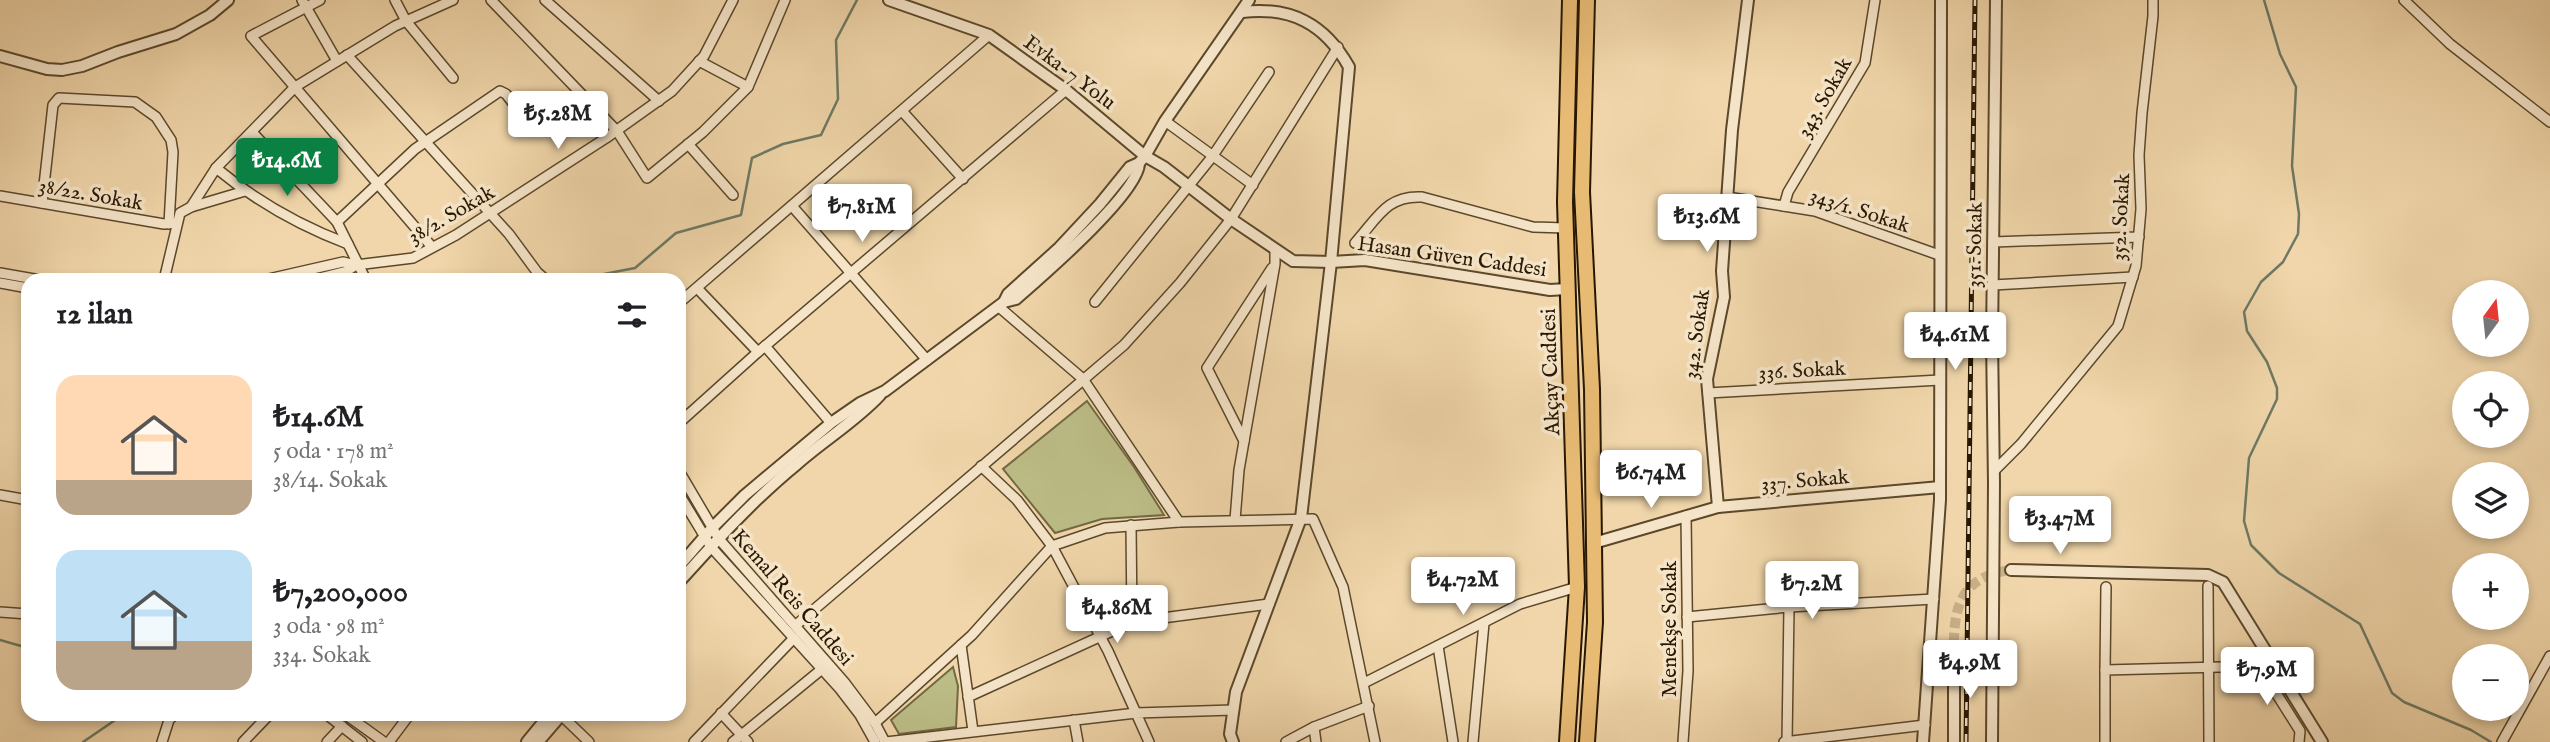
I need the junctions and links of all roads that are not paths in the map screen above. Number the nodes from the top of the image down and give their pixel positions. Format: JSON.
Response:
{"nodes":[{"id":1,"x":228,"y":0,"type":"edge"},
{"id":2,"x":320,"y":0,"type":"edge"},
{"id":3,"x":395,"y":0,"type":"edge"},
{"id":4,"x":453,"y":0,"type":"edge"},
{"id":5,"x":491,"y":0,"type":"edge"},
{"id":6,"x":545,"y":0,"type":"edge"},
{"id":7,"x":733,"y":0,"type":"edge"},
{"id":8,"x":785,"y":0,"type":"edge"},
{"id":9,"x":889,"y":0,"type":"edge"},
{"id":10,"x":1249,"y":0,"type":"edge"},
{"id":11,"x":1570,"y":0,"type":"edge"},
{"id":12,"x":1587,"y":0,"type":"edge"},
{"id":13,"x":1748,"y":0,"type":"edge"},
{"id":14,"x":1875,"y":0,"type":"edge"},
{"id":15,"x":1941,"y":0,"type":"edge"},
{"id":16,"x":1996,"y":0,"type":"edge"},
{"id":17,"x":2153,"y":0,"type":"edge"},
{"id":18,"x":2404,"y":0,"type":"edge"},
{"id":19,"x":304,"y":4,"type":"edge"},
{"id":20,"x":1242,"y":12,"type":"junction"},
{"id":21,"x":406,"y":21,"type":"junction"},
{"id":22,"x":989,"y":36,"type":"junction"},
{"id":23,"x":1338,"y":47,"type":"junction"},
{"id":24,"x":347,"y":55,"type":"junction"},
{"id":25,"x":0,"y":56,"type":"edge"},
{"id":26,"x":337,"y":61,"type":"junction"},
{"id":27,"x":699,"y":61,"type":"junction"},
{"id":28,"x":1269,"y":72,"type":"dead end"},
{"id":29,"x":453,"y":78,"type":"dead end"},
{"id":30,"x":295,"y":87,"type":"junction"},
{"id":31,"x":748,"y":87,"type":"junction"},
{"id":32,"x":1066,"y":90,"type":"junction"},
{"id":33,"x":659,"y":101,"type":"junction"},
{"id":34,"x":902,"y":111,"type":"junction"},
{"id":35,"x":526,"y":120,"type":"dead end"},
{"id":36,"x":1165,"y":121,"type":"junction"},
{"id":37,"x":2550,"y":122,"type":"edge"},
{"id":38,"x":617,"y":131,"type":"junction"},
{"id":39,"x":252,"y":132,"type":"junction"},
{"id":40,"x":426,"y":141,"type":"junction"},
{"id":41,"x":688,"y":144,"type":"junction"},
{"id":42,"x":1212,"y":157,"type":"junction"},
{"id":43,"x":1142,"y":159,"type":"junction"},
{"id":44,"x":216,"y":169,"type":"junction"},
{"id":45,"x":963,"y":179,"type":"junction"},
{"id":46,"x":379,"y":183,"type":"junction"},
{"id":47,"x":1253,"y":185,"type":"junction"},
{"id":48,"x":1188,"y":187,"type":"junction"},
{"id":49,"x":245,"y":191,"type":"junction"},
{"id":50,"x":733,"y":195,"type":"dead end"},
{"id":51,"x":0,"y":196,"type":"edge"},
{"id":52,"x":1727,"y":197,"type":"junction"},
{"id":53,"x":42,"y":203,"type":"junction"},
{"id":54,"x":792,"y":206,"type":"junction"},
{"id":55,"x":1784,"y":206,"type":"junction"},
{"id":56,"x":191,"y":207,"type":"junction"},
{"id":57,"x":489,"y":213,"type":"junction"},
{"id":58,"x":1231,"y":219,"type":"junction"},
{"id":59,"x":337,"y":222,"type":"junction"},
{"id":60,"x":173,"y":223,"type":"junction"},
{"id":61,"x":1566,"y":228,"type":"junction"},
{"id":62,"x":2139,"y":237,"type":"junction"},
{"id":63,"x":1993,"y":242,"type":"junction"},
{"id":64,"x":1355,"y":243,"type":"dead end"},
{"id":65,"x":348,"y":244,"type":"junction"},
{"id":66,"x":432,"y":247,"type":"junction"},
{"id":67,"x":1275,"y":249,"type":"junction"},
{"id":68,"x":1939,"y":255,"type":"junction"},
{"id":69,"x":1332,"y":262,"type":"junction"},
{"id":70,"x":1275,"y":264,"type":"junction"},
{"id":71,"x":358,"y":265,"type":"junction"},
{"id":72,"x":852,"y":272,"type":"junction"},
{"id":73,"x":0,"y":273,"type":"edge"},
{"id":74,"x":165,"y":273,"type":"edge"},
{"id":75,"x":295,"y":273,"type":"edge"},
{"id":76,"x":339,"y":273,"type":"edge"},
{"id":77,"x":362,"y":273,"type":"edge"},
{"id":78,"x":536,"y":273,"type":"edge"},
{"id":79,"x":2133,"y":276,"type":"junction"},
{"id":80,"x":21,"y":277,"type":"edge"},
{"id":81,"x":0,"y":283,"type":"edge"},
{"id":82,"x":1993,"y":285,"type":"junction"},
{"id":83,"x":21,"y":287,"type":"edge"},
{"id":84,"x":697,"y":288,"type":"junction"},
{"id":85,"x":1567,"y":289,"type":"junction"},
{"id":86,"x":686,"y":297,"type":"edge"},
{"id":87,"x":1095,"y":302,"type":"dead end"},
{"id":88,"x":1002,"y":304,"type":"junction"},
{"id":89,"x":762,"y":349,"type":"junction"},
{"id":90,"x":928,"y":360,"type":"junction"},
{"id":91,"x":1083,"y":379,"type":"junction"},
{"id":92,"x":1940,"y":380,"type":"junction"},
{"id":93,"x":885,"y":391,"type":"junction"},
{"id":94,"x":1708,"y":393,"type":"junction"},
{"id":95,"x":686,"y":417,"type":"edge"},
{"id":96,"x":831,"y":423,"type":"junction"},
{"id":97,"x":1244,"y":441,"type":"junction"},
{"id":98,"x":981,"y":466,"type":"junction"},
{"id":99,"x":1994,"y":471,"type":"junction"},
{"id":100,"x":686,"y":483,"type":"edge"},
{"id":101,"x":1940,"y":487,"type":"junction"},
{"id":102,"x":0,"y":495,"type":"edge"},
{"id":103,"x":21,"y":499,"type":"edge"},
{"id":104,"x":686,"y":504,"type":"edge"},
{"id":105,"x":1718,"y":507,"type":"junction"},
{"id":106,"x":1686,"y":516,"type":"junction"},
{"id":107,"x":1301,"y":518,"type":"junction"},
{"id":108,"x":1235,"y":520,"type":"junction"},
{"id":109,"x":1179,"y":522,"type":"junction"},
{"id":110,"x":1131,"y":525,"type":"junction"},
{"id":111,"x":713,"y":527,"type":"junction"},
{"id":112,"x":711,"y":541,"type":"junction"},
{"id":113,"x":1594,"y":543,"type":"junction"},
{"id":114,"x":1052,"y":546,"type":"junction"},
{"id":115,"x":686,"y":561,"type":"edge"},
{"id":116,"x":2011,"y":570,"type":"tunnel mouth"},
{"id":117,"x":686,"y":573,"type":"edge"},
{"id":118,"x":2208,"y":586,"type":"dead end"},
{"id":119,"x":1577,"y":587,"type":"junction"},
{"id":120,"x":2106,"y":587,"type":"dead end"},
{"id":121,"x":1934,"y":599,"type":"junction"},
{"id":122,"x":1269,"y":604,"type":"junction"},
{"id":123,"x":1788,"y":607,"type":"junction"},
{"id":124,"x":0,"y":612,"type":"edge"},
{"id":125,"x":21,"y":614,"type":"edge"},
{"id":126,"x":1687,"y":617,"type":"junction"},
{"id":127,"x":1132,"y":622,"type":"junction"},
{"id":128,"x":1484,"y":623,"type":"junction"},
{"id":129,"x":796,"y":625,"type":"junction"},
{"id":130,"x":1100,"y":636,"type":"junction"},
{"id":131,"x":794,"y":638,"type":"junction"},
{"id":132,"x":961,"y":645,"type":"junction"},
{"id":133,"x":1438,"y":646,"type":"junction"},
{"id":134,"x":2550,"y":656,"type":"edge"},
{"id":135,"x":1954,"y":658,"type":"tunnel mouth"},
{"id":136,"x":2208,"y":667,"type":"junction"},
{"id":137,"x":822,"y":669,"type":"junction"},
{"id":138,"x":2105,"y":670,"type":"junction"},
{"id":139,"x":1364,"y":683,"type":"junction"},
{"id":140,"x":968,"y":697,"type":"junction"},
{"id":141,"x":1369,"y":706,"type":"junction"},
{"id":142,"x":1233,"y":710,"type":"junction"},
{"id":143,"x":721,"y":713,"type":"junction"},
{"id":144,"x":1136,"y":713,"type":"junction"},
{"id":145,"x":1074,"y":720,"type":"junction"},
{"id":146,"x":169,"y":721,"type":"edge"},
{"id":147,"x":263,"y":721,"type":"edge"},
{"id":148,"x":335,"y":721,"type":"edge"},
{"id":149,"x":356,"y":721,"type":"edge"},
{"id":150,"x":404,"y":721,"type":"edge"},
{"id":151,"x":550,"y":721,"type":"edge"},
{"id":152,"x":553,"y":721,"type":"edge"},
{"id":153,"x":566,"y":721,"type":"edge"},
{"id":154,"x":875,"y":723,"type":"junction"},
{"id":155,"x":1924,"y":725,"type":"junction"},
{"id":156,"x":342,"y":726,"type":"junction"},
{"id":157,"x":1314,"y":727,"type":"junction"},
{"id":158,"x":973,"y":731,"type":"junction"},
{"id":159,"x":943,"y":735,"type":"junction"},
{"id":160,"x":745,"y":738,"type":"edge"},
{"id":161,"x":1830,"y":740,"type":"edge"},
{"id":162,"x":2502,"y":741,"type":"edge"},
{"id":163,"x":162,"y":742,"type":"edge"},
{"id":164,"x":243,"y":742,"type":"edge"},
{"id":165,"x":327,"y":742,"type":"edge"},
{"id":166,"x":362,"y":742,"type":"edge"},
{"id":167,"x":387,"y":742,"type":"edge"},
{"id":168,"x":527,"y":742,"type":"edge"},
{"id":169,"x":538,"y":742,"type":"edge"},
{"id":170,"x":589,"y":742,"type":"edge"},
{"id":171,"x":694,"y":742,"type":"edge"},
{"id":172,"x":733,"y":742,"type":"edge"},
{"id":173,"x":875,"y":742,"type":"edge"},
{"id":174,"x":886,"y":742,"type":"edge"},
{"id":175,"x":932,"y":742,"type":"edge"},
{"id":176,"x":1078,"y":742,"type":"edge"},
{"id":177,"x":1149,"y":742,"type":"edge"},
{"id":178,"x":1233,"y":742,"type":"edge"},
{"id":179,"x":1286,"y":742,"type":"edge"},
{"id":180,"x":1316,"y":742,"type":"edge"},
{"id":181,"x":1375,"y":742,"type":"edge"},
{"id":182,"x":1453,"y":742,"type":"edge"},
{"id":183,"x":1473,"y":742,"type":"edge"},
{"id":184,"x":1567,"y":742,"type":"edge"},
{"id":185,"x":1587,"y":742,"type":"edge"},
{"id":186,"x":1684,"y":742,"type":"edge"},
{"id":187,"x":1785,"y":742,"type":"edge"},
{"id":188,"x":1923,"y":742,"type":"edge"},
{"id":189,"x":1954,"y":742,"type":"edge"},
{"id":190,"x":1992,"y":742,"type":"edge"},
{"id":191,"x":2105,"y":742,"type":"edge"},
{"id":192,"x":2209,"y":742,"type":"edge"},
{"id":193,"x":2299,"y":742,"type":"edge"},
{"id":194,"x":2322,"y":742,"type":"edge"}],
"edges":[{"from":1,"to":25,"type":"street"},
{"from":2,"to":19,"type":"street"},
{"from":3,"to":21,"type":"street"},
{"from":4,"to":21,"type":"street"},
{"from":5,"to":38,"type":"street"},
{"from":6,"to":33,"type":"street"},
{"from":7,"to":27,"type":"street","name":"38/2. Sokak"},
{"from":8,"to":31,"type":"street"},
{"from":9,"to":22,"type":"street","name":"Evka-7 Yolu"},
{"from":10,"to":20,"type":"street"},
{"from":11,"to":61,"type":"highway","name":"Akçay Caddesi"},
{"from":12,"to":113,"type":"highway","name":"Akçay Caddesi"},
{"from":13,"to":52,"type":"street","name":"342. Sokak"},
{"from":14,"to":55,"type":"street","name":"343. Sokak"},
{"from":15,"to":68,"type":"street"},
{"from":16,"to":63,"type":"street","name":"351. Sokak"},
{"from":17,"to":62,"type":"street","name":"352. Sokak"},
{"from":18,"to":37,"type":"street"},
{"from":19,"to":26,"type":"street"},
{"from":19,"to":30,"type":"street"},
{"from":20,"to":23,"type":"street"},
{"from":20,"to":36,"type":"street"},
{"from":21,"to":24,"type":"street"},
{"from":21,"to":29,"type":"street"},
{"from":22,"to":32,"type":"street","name":"Evka-7 Yolu"},
{"from":22,"to":34,"type":"street"},
{"from":23,"to":47,"type":"street"},
{"from":23,"to":69,"type":"street"},
{"from":24,"to":26,"type":"street"},
{"from":24,"to":40,"type":"street"},
{"from":26,"to":30,"type":"street"},
{"from":27,"to":31,"type":"street"},
{"from":27,"to":33,"type":"street","name":"38/2. Sokak"},
{"from":28,"to":42,"type":"street"},
{"from":30,"to":39,"type":"street"},
{"from":30,"to":46,"type":"street"},
{"from":31,"to":41,"type":"street"},
{"from":32,"to":43,"type":"street","name":"Evka-7 Yolu"},
{"from":32,"to":45,"type":"street"},
{"from":33,"to":38,"type":"street","name":"38/2. Sokak"},
{"from":34,"to":45,"type":"street"},
{"from":34,"to":54,"type":"street"},
{"from":35,"to":40,"type":"street"},
{"from":36,"to":42,"type":"street"},
{"from":36,"to":43,"type":"street"},
{"from":38,"to":41,"type":"street"},
{"from":38,"to":57,"type":"street","name":"38/2. Sokak"},
{"from":39,"to":44,"type":"street"},
{"from":39,"to":59,"type":"street"},
{"from":40,"to":46,"type":"street"},
{"from":40,"to":57,"type":"street"},
{"from":41,"to":50,"type":"street"},
{"from":42,"to":47,"type":"street"},
{"from":42,"to":48,"type":"street"},
{"from":43,"to":48,"type":"street","name":"Evka-7 Yolu"},
{"from":43,"to":88,"type":"street"},
{"from":44,"to":49,"type":"street"},
{"from":44,"to":56,"type":"street"},
{"from":45,"to":72,"type":"street"},
{"from":46,"to":59,"type":"street"},
{"from":46,"to":66,"type":"street"},
{"from":47,"to":58,"type":"street"},
{"from":48,"to":58,"type":"street","name":"Evka-7 Yolu"},
{"from":48,"to":87,"type":"street"},
{"from":49,"to":56,"type":"street"},
{"from":49,"to":65,"type":"street"},
{"from":51,"to":53,"type":"street","name":"38/22. Sokak"},
{"from":52,"to":55,"type":"street","name":"343/1. Sokak"},
{"from":52,"to":94,"type":"street","name":"342. Sokak"},
{"from":53,"to":60,"type":"street","name":"38/22. Sokak"},
{"from":53,"to":60,"type":"street"},
{"from":54,"to":72,"type":"street"},
{"from":54,"to":84,"type":"street"},
{"from":55,"to":68,"type":"street","name":"343/1. Sokak"},
{"from":56,"to":60,"type":"street"},
{"from":57,"to":66,"type":"street","name":"38/2. Sokak"},
{"from":57,"to":78,"type":"street"},
{"from":58,"to":67,"type":"street","name":"Hasan Güven Caddesi"},
{"from":58,"to":91,"type":"street"},
{"from":59,"to":65,"type":"street"},
{"from":60,"to":74,"type":"street"},
{"from":61,"to":64,"type":"street"},
{"from":61,"to":85,"type":"highway","name":"Akçay Caddesi"},
{"from":62,"to":63,"type":"street"},
{"from":62,"to":79,"type":"street","name":"352. Sokak"},
{"from":63,"to":82,"type":"street","name":"351. Sokak"},
{"from":65,"to":71,"type":"street"},
{"from":66,"to":71,"type":"street","name":"38/2. Sokak"},
{"from":67,"to":69,"type":"street","name":"Hasan Güven Caddesi"},
{"from":67,"to":70,"type":"street"},
{"from":68,"to":92,"type":"street"},
{"from":69,"to":85,"type":"street","name":"Hasan Güven Caddesi"},
{"from":69,"to":107,"type":"street"},
{"from":70,"to":97,"type":"street"},
{"from":70,"to":97,"type":"street"},
{"from":71,"to":75,"type":"street","name":"38/2. Sokak"},
{"from":71,"to":76,"type":"street","name":"38/2. Sokak"},
{"from":71,"to":77,"type":"street"},
{"from":72,"to":89,"type":"street"},
{"from":72,"to":90,"type":"street"},
{"from":73,"to":80,"type":"street"},
{"from":79,"to":82,"type":"street"},
{"from":79,"to":99,"type":"street","name":"352. Sokak"},
{"from":81,"to":83,"type":"street"},
{"from":82,"to":99,"type":"street","name":"351. Sokak"},
{"from":84,"to":86,"type":"street"},
{"from":84,"to":89,"type":"street"},
{"from":85,"to":119,"type":"highway","name":"Akçay Caddesi"},
{"from":88,"to":90,"type":"street"},
{"from":88,"to":91,"type":"street"},
{"from":89,"to":95,"type":"street"},
{"from":89,"to":96,"type":"street"},
{"from":90,"to":93,"type":"street"},
{"from":91,"to":98,"type":"street"},
{"from":91,"to":109,"type":"street"},
{"from":92,"to":94,"type":"street","name":"336. Sokak"},
{"from":92,"to":101,"type":"street"},
{"from":93,"to":96,"type":"street"},
{"from":93,"to":112,"type":"street"},
{"from":94,"to":105,"type":"street","name":"342. Sokak"},
{"from":96,"to":111,"type":"street"},
{"from":97,"to":108,"type":"street"},
{"from":98,"to":114,"type":"street"},
{"from":98,"to":129,"type":"street"},
{"from":99,"to":190,"type":"street","name":"351. Sokak"},
{"from":100,"to":111,"type":"street","name":"Kemal Reis Caddesi"},
{"from":101,"to":105,"type":"street","name":"337. Sokak"},
{"from":101,"to":121,"type":"street"},
{"from":102,"to":103,"type":"street"},
{"from":104,"to":112,"type":"street","name":"Kemal Reis Caddesi"},
{"from":105,"to":106,"type":"street","name":"337. Sokak"},
{"from":106,"to":113,"type":"street","name":"337. Sokak"},
{"from":106,"to":126,"type":"street","name":"Menekşe Sokak"},
{"from":107,"to":108,"type":"street"},
{"from":107,"to":122,"type":"street"},
{"from":107,"to":139,"type":"street"},
{"from":108,"to":109,"type":"street"},
{"from":109,"to":110,"type":"street"},
{"from":110,"to":114,"type":"street"},
{"from":110,"to":127,"type":"street"},
{"from":111,"to":112,"type":"street"},
{"from":112,"to":115,"type":"street"},
{"from":112,"to":117,"type":"street"},
{"from":112,"to":129,"type":"street","name":"Kemal Reis Caddesi"},
{"from":112,"to":131,"type":"street","name":"Kemal Reis Caddesi"},
{"from":113,"to":185,"type":"highway","name":"Akçay Caddesi"},
{"from":114,"to":130,"type":"street"},
{"from":114,"to":132,"type":"street"},
{"from":116,"to":194,"type":"street"},
{"from":118,"to":136,"type":"street"},
{"from":119,"to":128,"type":"street"},
{"from":119,"to":184,"type":"highway","name":"Akçay Caddesi"},
{"from":120,"to":138,"type":"street"},
{"from":121,"to":123,"type":"street"},
{"from":121,"to":155,"type":"street"},
{"from":122,"to":127,"type":"street"},
{"from":122,"to":142,"type":"street"},
{"from":123,"to":126,"type":"street"},
{"from":123,"to":187,"type":"street"},
{"from":124,"to":125,"type":"street"},
{"from":126,"to":186,"type":"street","name":"Menekşe Sokak"},
{"from":127,"to":130,"type":"street"},
{"from":128,"to":133,"type":"street"},
{"from":128,"to":183,"type":"street"},
{"from":129,"to":154,"type":"street","name":"Kemal Reis Caddesi"},
{"from":130,"to":140,"type":"street"},
{"from":130,"to":144,"type":"street"},
{"from":131,"to":137,"type":"street","name":"Kemal Reis Caddesi"},
{"from":131,"to":143,"type":"street"},
{"from":132,"to":140,"type":"street"},
{"from":132,"to":154,"type":"street"},
{"from":133,"to":139,"type":"street"},
{"from":133,"to":182,"type":"street"},
{"from":134,"to":162,"type":"street"},
{"from":135,"to":189,"type":"street"},
{"from":136,"to":138,"type":"street"},
{"from":136,"to":192,"type":"street"},
{"from":136,"to":193,"type":"street"},
{"from":137,"to":160,"type":"street"},
{"from":137,"to":173,"type":"street","name":"Kemal Reis Caddesi"},
{"from":138,"to":191,"type":"street"},
{"from":139,"to":141,"type":"street"},
{"from":140,"to":158,"type":"street"},
{"from":141,"to":157,"type":"street"},
{"from":141,"to":181,"type":"street"},
{"from":142,"to":144,"type":"street"},
{"from":142,"to":178,"type":"street"},
{"from":143,"to":160,"type":"street"},
{"from":143,"to":171,"type":"street"},
{"from":144,"to":145,"type":"street"},
{"from":144,"to":177,"type":"street"},
{"from":145,"to":158,"type":"street"},
{"from":145,"to":176,"type":"street"},
{"from":146,"to":163,"type":"street"},
{"from":147,"to":164,"type":"street"},
{"from":148,"to":156,"type":"street"},
{"from":149,"to":167,"type":"street"},
{"from":150,"to":167,"type":"street"},
{"from":151,"to":168,"type":"street"},
{"from":152,"to":169,"type":"street"},
{"from":153,"to":170,"type":"street"},
{"from":154,"to":174,"type":"street","name":"Kemal Reis Caddesi"},
{"from":155,"to":161,"type":"street"},
{"from":155,"to":188,"type":"street"},
{"from":156,"to":165,"type":"street"},
{"from":156,"to":166,"type":"street"},
{"from":157,"to":179,"type":"street"},
{"from":157,"to":180,"type":"street"},
{"from":158,"to":159,"type":"street"},
{"from":159,"to":174,"type":"street"},
{"from":159,"to":175,"type":"street"},
{"from":160,"to":172,"type":"street"},
{"from":161,"to":187,"type":"street"}]}
